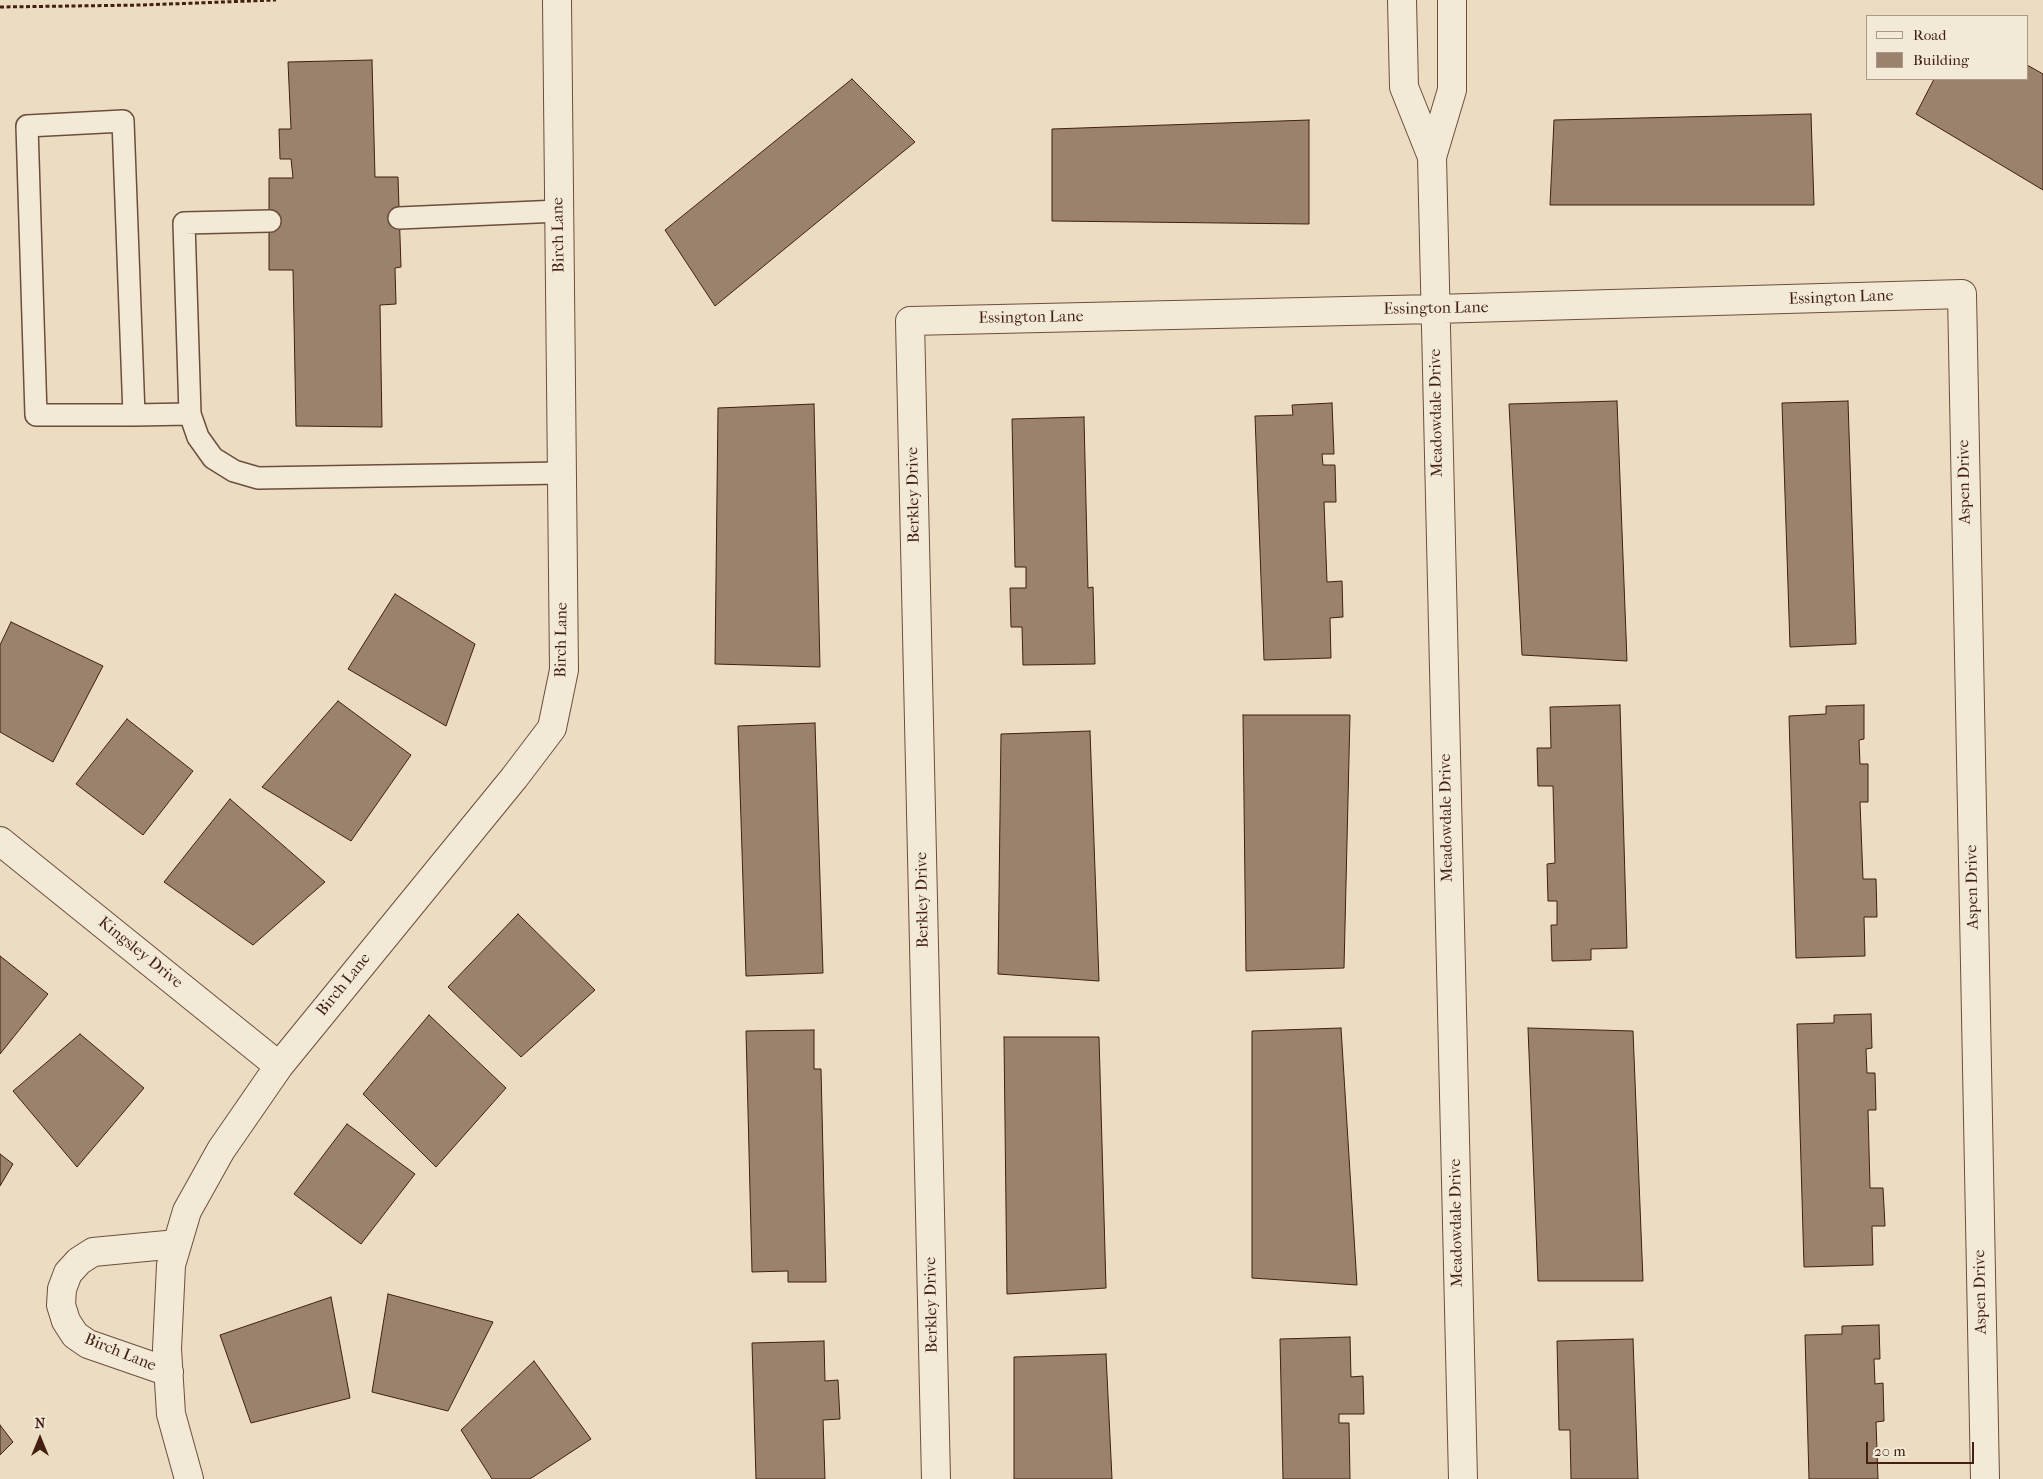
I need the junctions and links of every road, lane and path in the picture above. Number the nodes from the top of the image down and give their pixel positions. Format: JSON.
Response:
{"nodes":[{"id":1,"x":276,"y":0,"type":"edge"},
{"id":2,"x":557,"y":0,"type":"edge"},
{"id":3,"x":1402,"y":0,"type":"edge"},
{"id":4,"x":1452,"y":0,"type":"edge"},
{"id":5,"x":0,"y":7,"type":"edge"},
{"id":6,"x":1432,"y":157,"type":"junction"},
{"id":7,"x":559,"y":211,"type":"junction"},
{"id":8,"x":399,"y":218,"type":"dead end"},
{"id":9,"x":270,"y":221,"type":"dead end"},
{"id":10,"x":1962,"y":294,"type":"joint"},
{"id":11,"x":1435,"y":309,"type":"junction"},
{"id":12,"x":910,"y":321,"type":"joint"},
{"id":13,"x":190,"y":414,"type":"junction"},
{"id":14,"x":134,"y":415,"type":"junction"},
{"id":15,"x":562,"y":473,"type":"junction"},
{"id":16,"x":0,"y":841,"type":"edge"},
{"id":17,"x":279,"y":1066,"type":"junction"},
{"id":18,"x":177,"y":1244,"type":"junction"},
{"id":19,"x":169,"y":1372,"type":"junction"},
{"id":20,"x":189,"y":1479,"type":"edge"},
{"id":21,"x":936,"y":1479,"type":"edge"},
{"id":22,"x":1463,"y":1479,"type":"edge"},
{"id":23,"x":1985,"y":1479,"type":"edge"}],
"edges":[{"from":1,"to":5,"type":"path"},
{"from":2,"to":7,"type":"street","name":"Birch Lane"},
{"from":3,"to":6,"type":"street","name":"Meadowdale Drive"},
{"from":4,"to":6,"type":"street","name":"Meadowdale Drive"},
{"from":6,"to":11,"type":"street","name":"Meadowdale Drive"},
{"from":7,"to":8,"type":"lane"},
{"from":7,"to":15,"type":"street","name":"Birch Lane"},
{"from":9,"to":13,"type":"lane"},
{"from":10,"to":11,"type":"street","name":"Essington Lane"},
{"from":10,"to":23,"type":"street","name":"Aspen Drive"},
{"from":11,"to":12,"type":"street","name":"Essington Lane"},
{"from":11,"to":22,"type":"street","name":"Meadowdale Drive"},
{"from":12,"to":21,"type":"street","name":"Berkley Drive"},
{"from":13,"to":14,"type":"lane"},
{"from":13,"to":15,"type":"lane"},
{"from":14,"to":14,"type":"lane"},
{"from":15,"to":17,"type":"street","name":"Birch Lane"},
{"from":16,"to":17,"type":"street","name":"Kingsley Drive"},
{"from":17,"to":18,"type":"street","name":"Birch Lane"},
{"from":18,"to":19,"type":"street","name":"Birch Lane"},
{"from":18,"to":19,"type":"street","name":"Birch Lane"},
{"from":19,"to":20,"type":"street","name":"Birch Lane"}]}
